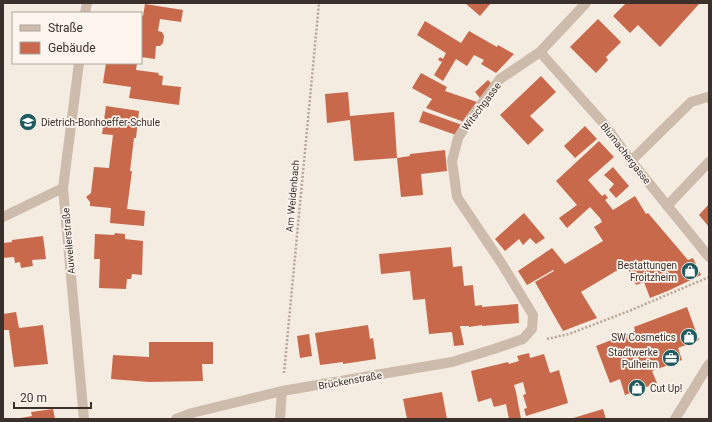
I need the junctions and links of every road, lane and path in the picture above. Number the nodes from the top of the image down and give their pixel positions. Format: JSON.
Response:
{"nodes":[{"id":1,"x":319,"y":3,"type":"edge"},
{"id":2,"x":586,"y":3,"type":"edge"},
{"id":3,"x":540,"y":52,"type":"junction"},
{"id":4,"x":79,"y":64,"type":"edge"},
{"id":5,"x":709,"y":98,"type":"edge"},
{"id":6,"x":631,"y":161,"type":"junction"},
{"id":7,"x":709,"y":162,"type":"edge"},
{"id":8,"x":63,"y":188,"type":"junction"},
{"id":9,"x":667,"y":206,"type":"junction"},
{"id":10,"x":3,"y":217,"type":"edge"},
{"id":11,"x":709,"y":257,"type":"edge"},
{"id":12,"x":709,"y":277,"type":"edge"},
{"id":13,"x":523,"y":339,"type":"junction"},
{"id":14,"x":709,"y":364,"type":"edge"},
{"id":15,"x":282,"y":391,"type":"junction"},
{"id":16,"x":84,"y":419,"type":"edge"},
{"id":17,"x":176,"y":419,"type":"edge"},
{"id":18,"x":280,"y":419,"type":"edge"},
{"id":19,"x":675,"y":419,"type":"edge"}],
"edges":[{"from":1,"to":15,"type":"path","name":"Am Weidenbach"},
{"from":2,"to":3,"type":"street","name":"Witschgasse"},
{"from":3,"to":6,"type":"street","name":"Blumachergasse"},
{"from":3,"to":13,"type":"street","name":"Witschgasse"},
{"from":4,"to":8,"type":"street","name":"Auweilerstraße"},
{"from":5,"to":6,"type":"street"},
{"from":6,"to":9,"type":"street","name":"Blumachergasse"},
{"from":7,"to":9,"type":"street"},
{"from":8,"to":10,"type":"street"},
{"from":8,"to":16,"type":"street","name":"Auweilerstraße"},
{"from":9,"to":11,"type":"street","name":"Blumachergasse"},
{"from":12,"to":13,"type":"path"},
{"from":13,"to":15,"type":"street","name":"Brückenstraße"},
{"from":14,"to":19,"type":"street"},
{"from":15,"to":17,"type":"street","name":"Brückenstraße"},
{"from":15,"to":18,"type":"street"}]}
